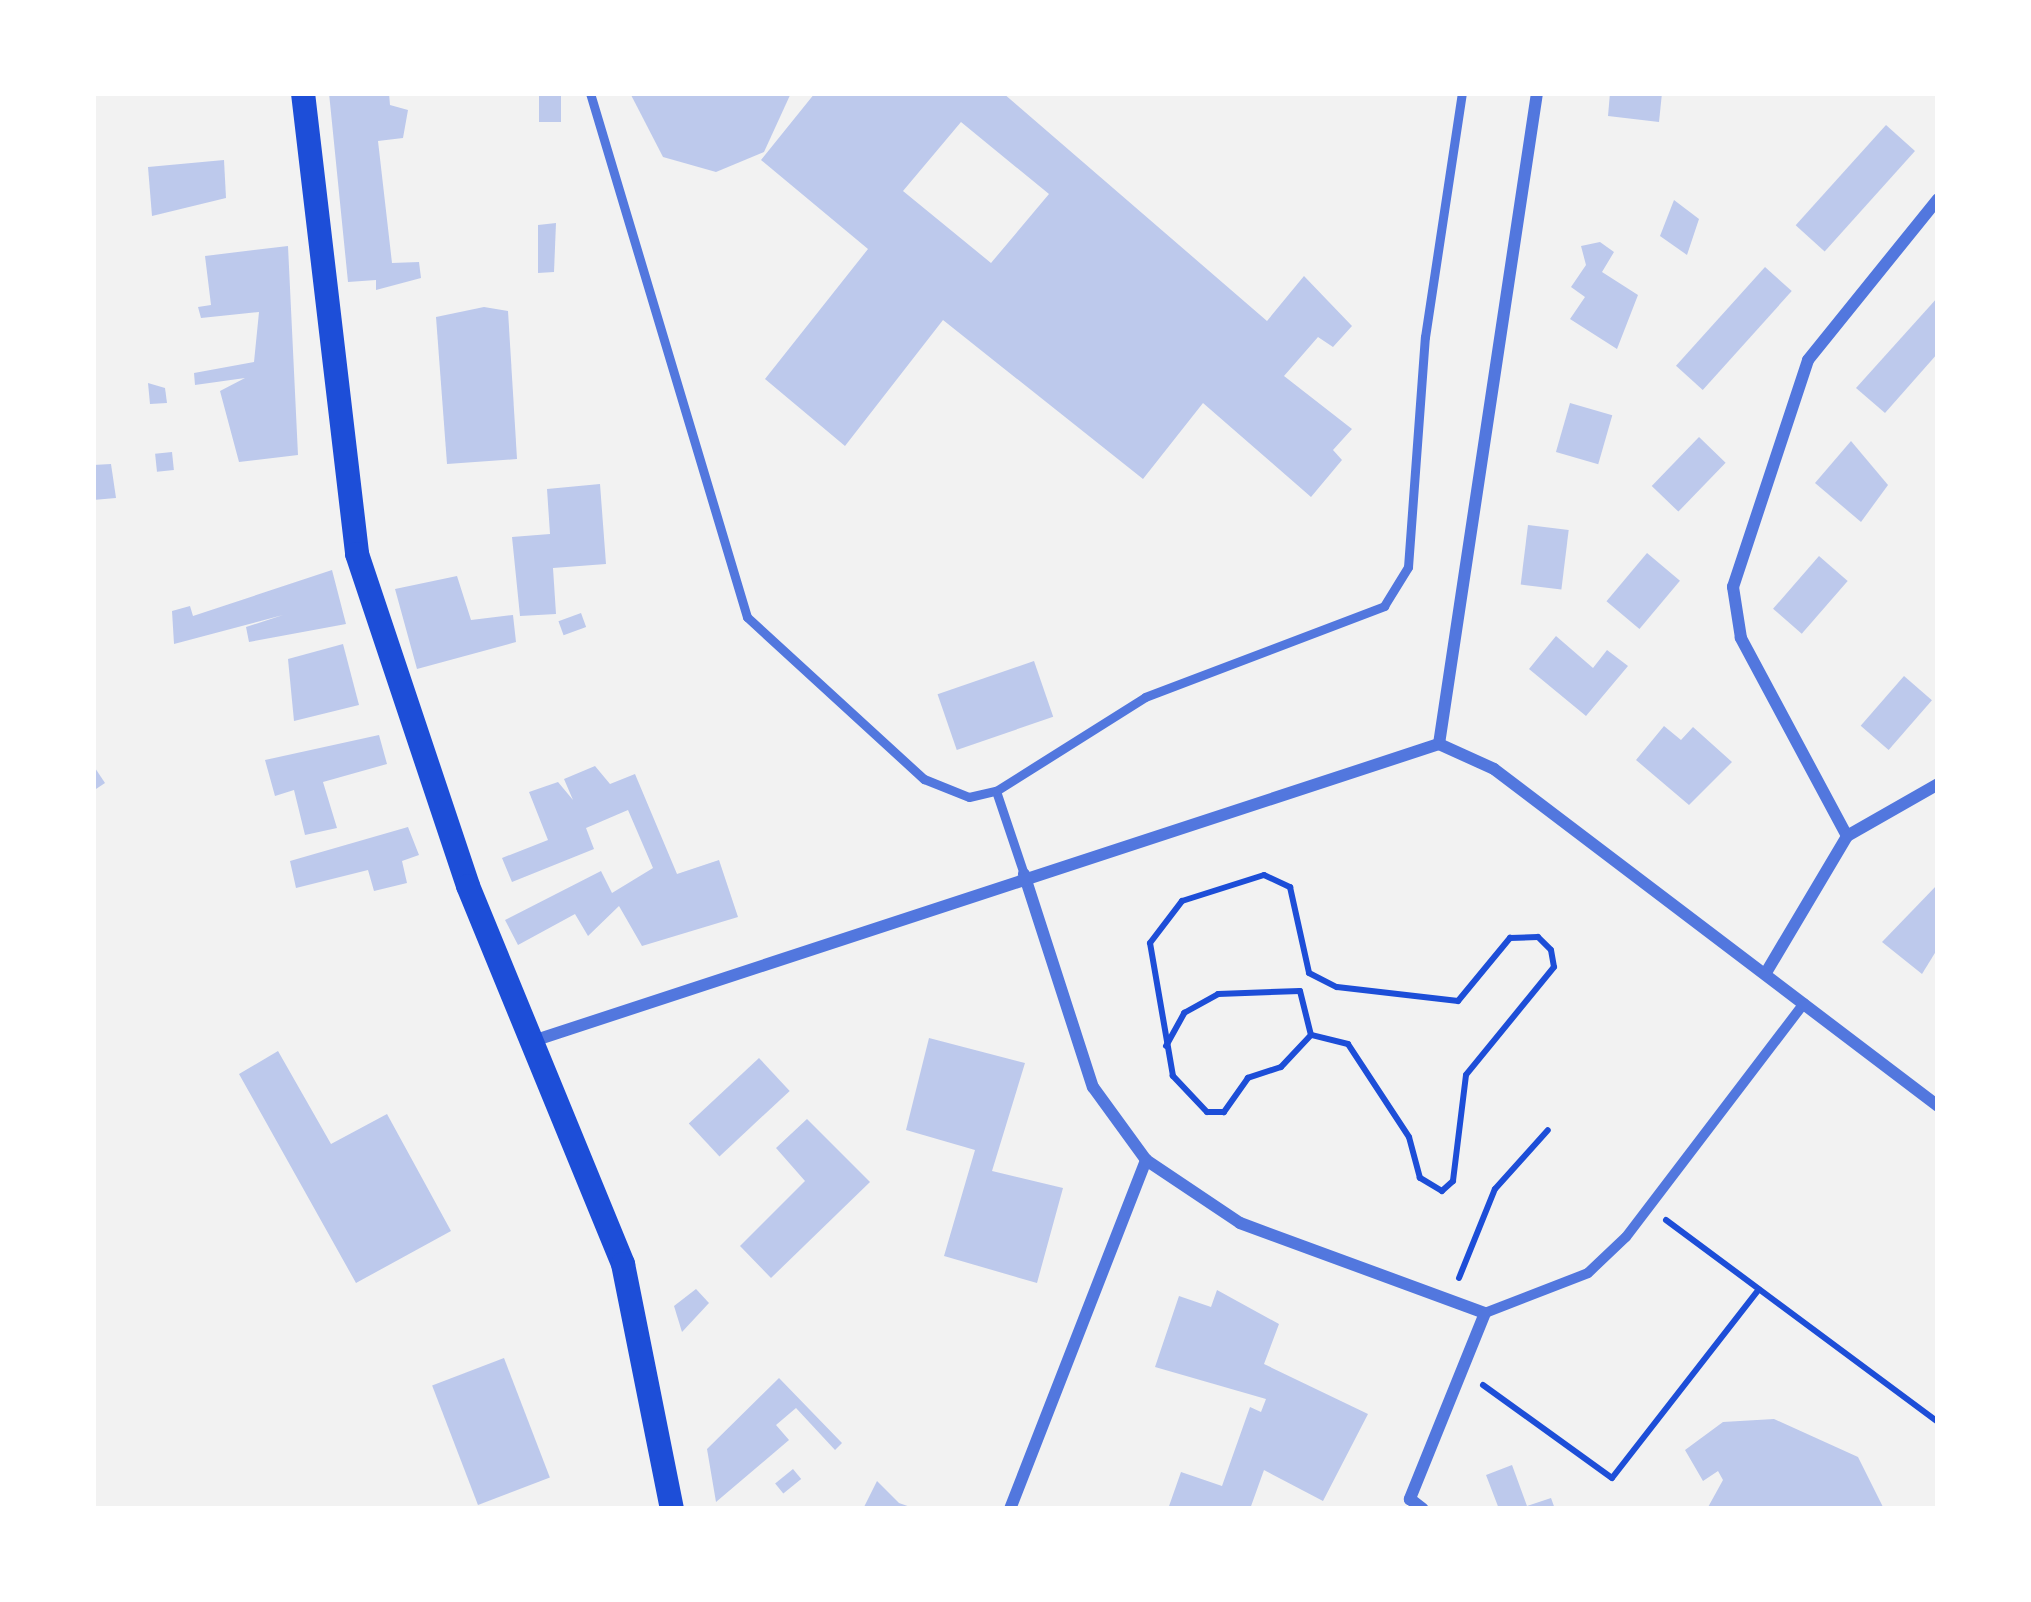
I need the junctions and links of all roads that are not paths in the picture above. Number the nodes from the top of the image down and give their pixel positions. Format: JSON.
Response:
{"nodes":[{"id":1,"x":303,"y":93,"type":"edge"},
{"id":2,"x":590,"y":93,"type":"edge"},
{"id":3,"x":1462,"y":93,"type":"edge"},
{"id":4,"x":1537,"y":93,"type":"edge"},
{"id":5,"x":1938,"y":199,"type":"edge"},
{"id":6,"x":1439,"y":744,"type":"junction"},
{"id":7,"x":1938,"y":784,"type":"edge"},
{"id":8,"x":996,"y":790,"type":"junction"},
{"id":9,"x":1847,"y":836,"type":"junction"},
{"id":10,"x":1024,"y":874,"type":"junction"},
{"id":11,"x":1767,"y":971,"type":"junction"},
{"id":12,"x":1804,"y":1003,"type":"junction"},
{"id":13,"x":536,"y":1040,"type":"junction"},
{"id":14,"x":1938,"y":1106,"type":"edge"},
{"id":15,"x":1146,"y":1160,"type":"junction"},
{"id":16,"x":1485,"y":1313,"type":"junction"},
{"id":17,"x":672,"y":1509,"type":"edge"},
{"id":18,"x":1010,"y":1509,"type":"edge"},
{"id":19,"x":1423,"y":1509,"type":"edge"}],
"edges":[{"from":1,"to":13,"type":"main road"},
{"from":2,"to":8,"type":"lane"},
{"from":3,"to":8,"type":"lane"},
{"from":4,"to":6,"type":"street"},
{"from":5,"to":9,"type":"street"},
{"from":6,"to":10,"type":"street"},
{"from":6,"to":11,"type":"street"},
{"from":7,"to":9,"type":"street"},
{"from":8,"to":10,"type":"lane"},
{"from":9,"to":11,"type":"street"},
{"from":10,"to":13,"type":"street"},
{"from":10,"to":15,"type":"street"},
{"from":11,"to":12,"type":"street"},
{"from":12,"to":14,"type":"street"},
{"from":12,"to":16,"type":"street"},
{"from":13,"to":17,"type":"main road"},
{"from":15,"to":16,"type":"street"},
{"from":15,"to":18,"type":"street"},
{"from":16,"to":19,"type":"street"}]}
